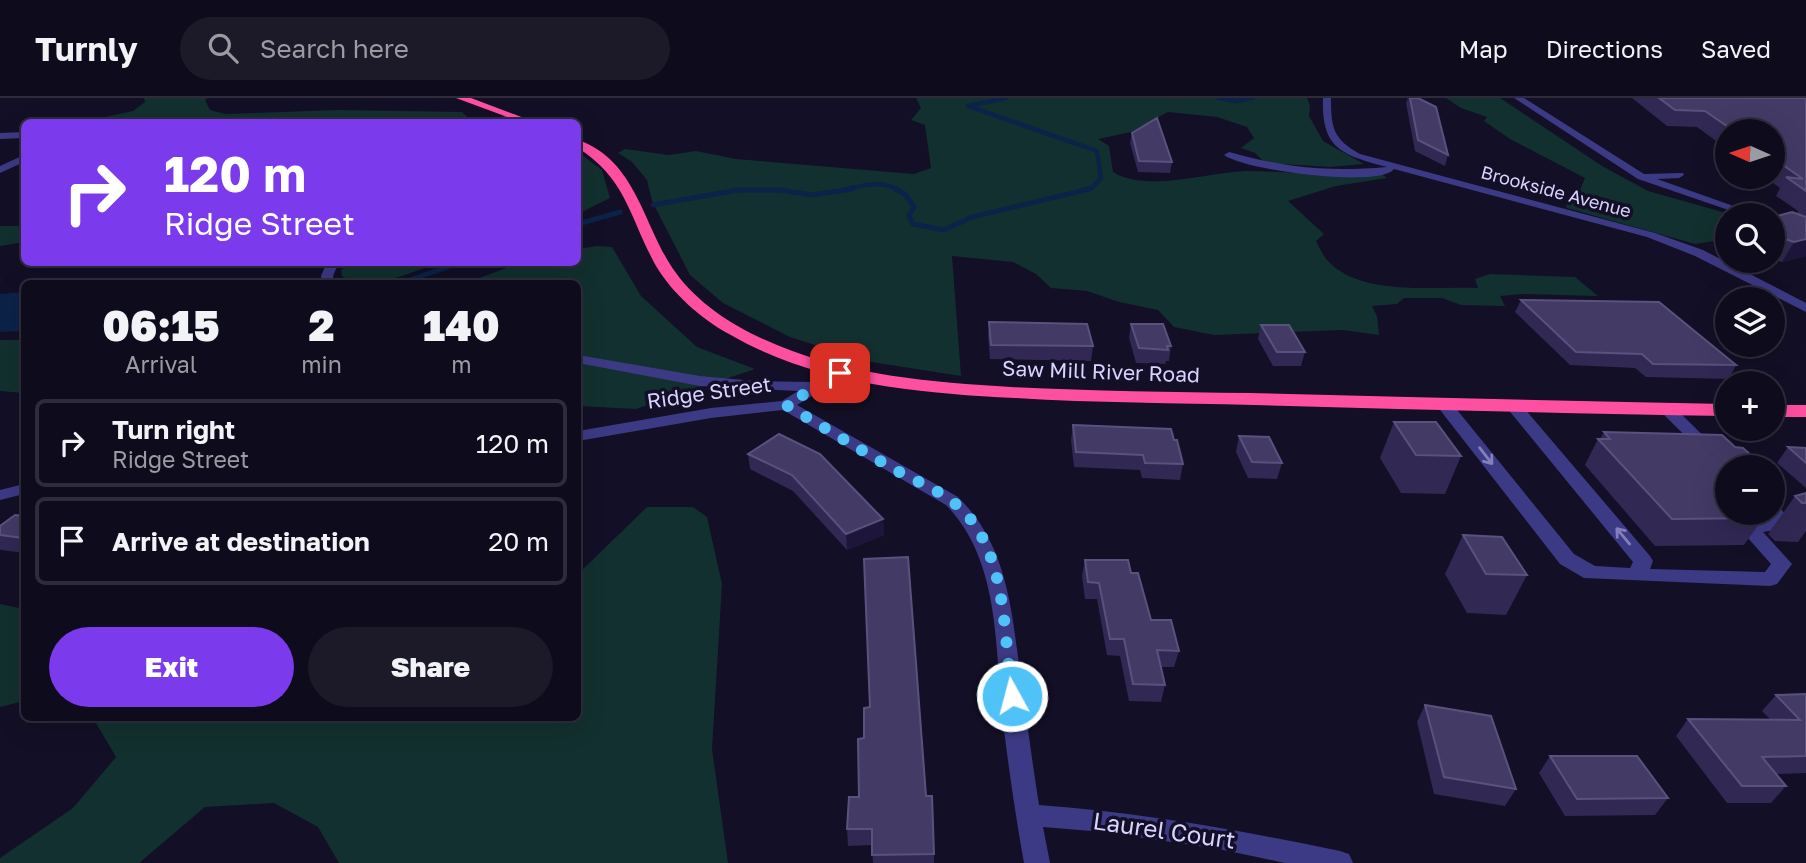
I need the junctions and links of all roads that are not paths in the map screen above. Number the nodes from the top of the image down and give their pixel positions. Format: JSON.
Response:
{"nodes":[{"id":1,"x":461,"y":98,"type":"edge"},
{"id":2,"x":1327,"y":98,"type":"edge"},
{"id":3,"x":1518,"y":98,"type":"edge"},
{"id":4,"x":514,"y":117,"type":"junction"},
{"id":5,"x":506,"y":119,"type":"edge"},
{"id":6,"x":520,"y":119,"type":"edge"},
{"id":7,"x":21,"y":135,"type":"edge"},
{"id":8,"x":0,"y":136,"type":"edge"},
{"id":9,"x":581,"y":145,"type":"edge"},
{"id":10,"x":1229,"y":155,"type":"dead end"},
{"id":11,"x":21,"y":160,"type":"edge"},
{"id":12,"x":1404,"y":169,"type":"junction"},
{"id":13,"x":0,"y":170,"type":"edge"},
{"id":14,"x":1679,"y":175,"type":"dead end"},
{"id":15,"x":1642,"y":177,"type":"junction"},
{"id":16,"x":1717,"y":203,"type":"edge"},
{"id":17,"x":1806,"y":309,"type":"edge"},
{"id":18,"x":581,"y":360,"type":"edge"},
{"id":19,"x":840,"y":373,"type":"junction"},
{"id":20,"x":816,"y":387,"type":"junction"},
{"id":21,"x":1443,"y":403,"type":"junction"},
{"id":22,"x":786,"y":405,"type":"junction"},
{"id":23,"x":1513,"y":405,"type":"junction"},
{"id":24,"x":1666,"y":408,"type":"junction"},
{"id":25,"x":1715,"y":410,"type":"edge"},
{"id":26,"x":1785,"y":411,"type":"edge"},
{"id":27,"x":1806,"y":411,"type":"edge"},
{"id":28,"x":581,"y":435,"type":"edge"},
{"id":29,"x":1715,"y":455,"type":"edge"},
{"id":30,"x":21,"y":490,"type":"edge"},
{"id":31,"x":0,"y":495,"type":"edge"},
{"id":32,"x":1775,"y":525,"type":"edge"},
{"id":33,"x":1637,"y":575,"type":"junction"},
{"id":34,"x":1028,"y":815,"type":"junction"},
{"id":35,"x":1037,"y":863,"type":"edge"},
{"id":36,"x":1340,"y":863,"type":"edge"}],
"edges":[{"from":1,"to":4,"type":"highway"},
{"from":2,"to":12,"type":"street","name":"Brookside Avenue"},
{"from":3,"to":15,"type":"street"},
{"from":4,"to":5,"type":"street"},
{"from":4,"to":6,"type":"highway"},
{"from":7,"to":8,"type":"street"},
{"from":9,"to":19,"type":"highway","name":"Saw Mill River Road"},
{"from":10,"to":12,"type":"street"},
{"from":11,"to":13,"type":"street"},
{"from":12,"to":17,"type":"street","name":"Brookside Avenue"},
{"from":14,"to":15,"type":"street"},
{"from":15,"to":16,"type":"street"},
{"from":18,"to":20,"type":"street"},
{"from":19,"to":20,"type":"street","name":"Ridge Street"},
{"from":19,"to":21,"type":"highway","name":"Saw Mill River Road"},
{"from":20,"to":22,"type":"street","name":"Ridge Street"},
{"from":21,"to":23,"type":"highway","name":"Saw Mill River Road"},
{"from":21,"to":33,"type":"street","one_way":true},
{"from":22,"to":28,"type":"street","name":"Ridge Street"},
{"from":22,"to":34,"type":"street"},
{"from":23,"to":24,"type":"highway","name":"Saw Mill River Road"},
{"from":33,"to":23,"type":"street","one_way":true},
{"from":24,"to":25,"type":"highway","name":"Saw Mill River Road"},
{"from":24,"to":29,"type":"street"},
{"from":26,"to":27,"type":"highway"},
{"from":30,"to":31,"type":"street"},
{"from":32,"to":33,"type":"street"},
{"from":34,"to":35,"type":"street"},
{"from":34,"to":36,"type":"street","name":"Laurel Court"}]}
